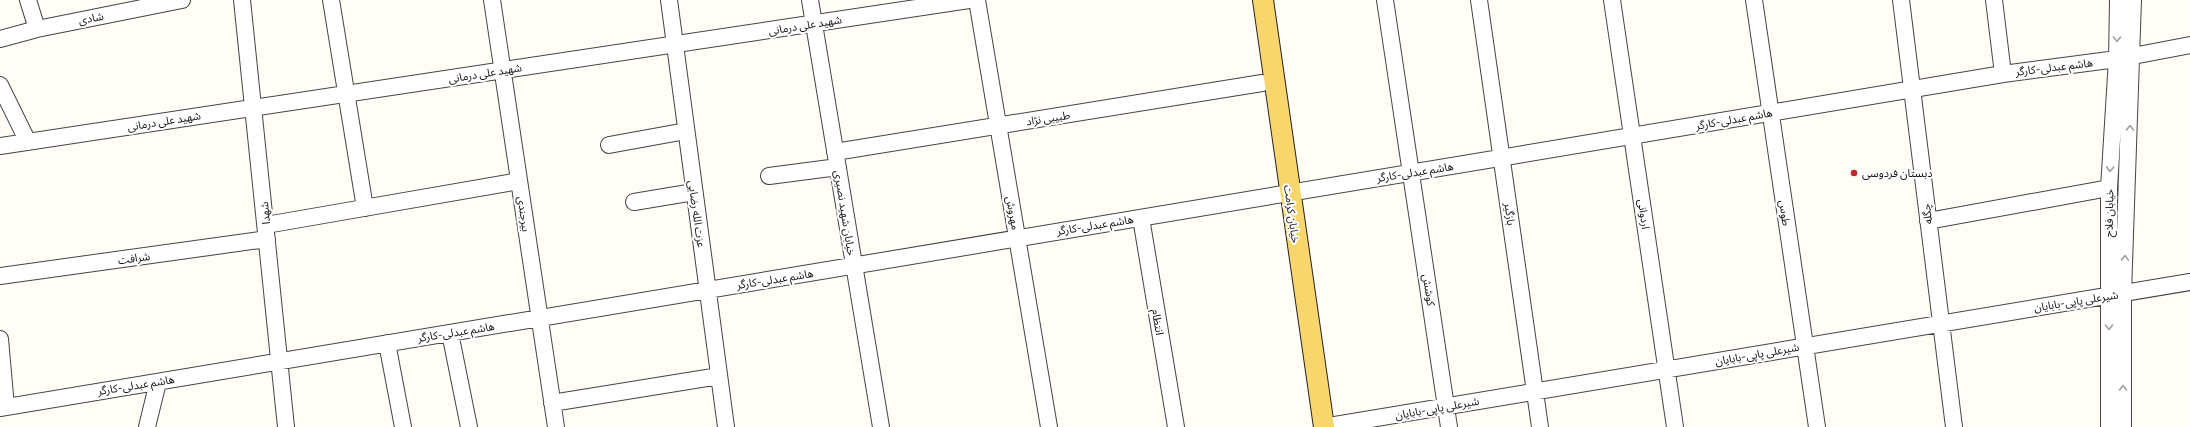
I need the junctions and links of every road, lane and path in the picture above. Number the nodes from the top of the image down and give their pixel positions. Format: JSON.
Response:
{"nodes":[{"id":1,"x":28,"y":0,"type":"edge"},
{"id":2,"x":182,"y":0,"type":"edge"},
{"id":3,"x":242,"y":0,"type":"edge"},
{"id":4,"x":331,"y":0,"type":"edge"},
{"id":5,"x":492,"y":0,"type":"edge"},
{"id":6,"x":669,"y":0,"type":"edge"},
{"id":7,"x":810,"y":0,"type":"edge"},
{"id":8,"x":969,"y":0,"type":"edge"},
{"id":9,"x":977,"y":0,"type":"edge"},
{"id":10,"x":1250,"y":0,"type":"edge"},
{"id":11,"x":1263,"y":0,"type":"edge"},
{"id":12,"x":1385,"y":0,"type":"edge"},
{"id":13,"x":1479,"y":0,"type":"edge"},
{"id":14,"x":1612,"y":0,"type":"edge"},
{"id":15,"x":1754,"y":0,"type":"edge"},
{"id":16,"x":1901,"y":0,"type":"edge"},
{"id":17,"x":1994,"y":0,"type":"edge"},
{"id":18,"x":2118,"y":0,"type":"edge"},
{"id":19,"x":2133,"y":0,"type":"edge"},
{"id":20,"x":814,"y":23,"type":"junction"},
{"id":21,"x":37,"y":29,"type":"junction"},
{"id":22,"x":0,"y":39,"type":"edge"},
{"id":23,"x":675,"y":44,"type":"junction"},
{"id":24,"x":2190,"y":45,"type":"edge"},
{"id":25,"x":2133,"y":56,"type":"junction"},
{"id":26,"x":2117,"y":59,"type":"junction"},
{"id":27,"x":502,"y":70,"type":"junction"},
{"id":28,"x":2003,"y":74,"type":"junction"},
{"id":29,"x":1262,"y":83,"type":"junction"},
{"id":30,"x":0,"y":85,"type":"edge"},
{"id":31,"x":1914,"y":89,"type":"junction"},
{"id":32,"x":346,"y":94,"type":"junction"},
{"id":33,"x":255,"y":107,"type":"junction"},
{"id":34,"x":1770,"y":113,"type":"junction"},
{"id":35,"x":998,"y":126,"type":"junction"},
{"id":36,"x":686,"y":131,"type":"junction"},
{"id":37,"x":1632,"y":136,"type":"junction"},
{"id":38,"x":28,"y":142,"type":"junction"},
{"id":39,"x":609,"y":145,"type":"dead end"},
{"id":40,"x":0,"y":146,"type":"edge"},
{"id":41,"x":1502,"y":158,"type":"junction"},
{"id":42,"x":836,"y":159,"type":"junction"},
{"id":43,"x":1411,"y":173,"type":"junction"},
{"id":44,"x":769,"y":176,"type":"dead end"},
{"id":45,"x":519,"y":181,"type":"junction"},
{"id":46,"x":2109,"y":188,"type":"junction"},
{"id":47,"x":694,"y":192,"type":"junction"},
{"id":48,"x":1283,"y":194,"type":"junction"},
{"id":49,"x":634,"y":202,"type":"dead end"},
{"id":50,"x":365,"y":208,"type":"junction"},
{"id":51,"x":1141,"y":218,"type":"junction"},
{"id":52,"x":1928,"y":221,"type":"junction"},
{"id":53,"x":267,"y":232,"type":"junction"},
{"id":54,"x":1017,"y":238,"type":"junction"},
{"id":55,"x":854,"y":266,"type":"junction"},
{"id":56,"x":0,"y":276,"type":"edge"},
{"id":57,"x":2190,"y":282,"type":"edge"},
{"id":58,"x":708,"y":290,"type":"junction"},
{"id":59,"x":2116,"y":294,"type":"junction"},
{"id":60,"x":539,"y":318,"type":"junction"},
{"id":61,"x":1942,"y":323,"type":"junction"},
{"id":62,"x":450,"y":333,"type":"junction"},
{"id":63,"x":0,"y":339,"type":"edge"},
{"id":64,"x":387,"y":343,"type":"junction"},
{"id":65,"x":1805,"y":346,"type":"junction"},
{"id":66,"x":280,"y":361,"type":"junction"},
{"id":67,"x":1667,"y":369,"type":"junction"},
{"id":68,"x":719,"y":376,"type":"junction"},
{"id":69,"x":158,"y":382,"type":"junction"},
{"id":70,"x":1535,"y":392,"type":"junction"},
{"id":71,"x":552,"y":403,"type":"junction"},
{"id":72,"x":1446,"y":406,"type":"junction"},
{"id":73,"x":3,"y":408,"type":"edge"},
{"id":74,"x":147,"y":427,"type":"edge"},
{"id":75,"x":286,"y":427,"type":"edge"},
{"id":76,"x":403,"y":427,"type":"edge"},
{"id":77,"x":470,"y":427,"type":"edge"},
{"id":78,"x":556,"y":427,"type":"edge"},
{"id":79,"x":726,"y":427,"type":"edge"},
{"id":80,"x":881,"y":427,"type":"edge"},
{"id":81,"x":1049,"y":427,"type":"edge"},
{"id":82,"x":1176,"y":427,"type":"edge"},
{"id":83,"x":1311,"y":427,"type":"edge"},
{"id":84,"x":1324,"y":427,"type":"edge"},
{"id":85,"x":1449,"y":427,"type":"edge"},
{"id":86,"x":1540,"y":427,"type":"edge"},
{"id":87,"x":1675,"y":427,"type":"edge"},
{"id":88,"x":1817,"y":427,"type":"edge"},
{"id":89,"x":1954,"y":427,"type":"edge"},
{"id":90,"x":2109,"y":427,"type":"edge"},
{"id":91,"x":2123,"y":427,"type":"edge"}],
"edges":[{"from":1,"to":21,"type":"street"},
{"from":2,"to":21,"type":"street","name":"شادی"},
{"from":3,"to":33,"type":"street","name":"شهدا"},
{"from":4,"to":32,"type":"street"},
{"from":5,"to":27,"type":"street","name":"بیرجندی"},
{"from":6,"to":23,"type":"street","name":"عزت الله رضایی"},
{"from":7,"to":20,"type":"street","name":"خیابان شهید نصیری"},
{"from":8,"to":20,"type":"street","name":"شهید علی درمانی"},
{"from":9,"to":35,"type":"street","name":"مهروش"},
{"from":10,"to":29,"type":"main road","name":"خیابان کرامت"},
{"from":11,"to":48,"type":"main road","name":"خیابان کرامت"},
{"from":12,"to":43,"type":"street","name":"کوشش"},
{"from":13,"to":41,"type":"street","name":"بازگیر"},
{"from":14,"to":37,"type":"street","name":"اردوانی"},
{"from":15,"to":34,"type":"street","name":"طوس"},
{"from":16,"to":31,"type":"street","name":"چگله"},
{"from":17,"to":28,"type":"street"},
{"from":18,"to":26,"type":"street","name":"خیابان فلاح","one_way":true},
{"from":19,"to":25,"type":"street","name":"خیابان فلاح"},
{"from":20,"to":23,"type":"street","name":"شهید علی درمانی"},
{"from":20,"to":42,"type":"street","name":"خیابان شهید نصیری"},
{"from":21,"to":22,"type":"street","name":"شادی"},
{"from":23,"to":27,"type":"street","name":"شهید علی درمانی"},
{"from":23,"to":36,"type":"street","name":"عزت الله رضایی"},
{"from":24,"to":25,"type":"street","name":"هاشم عبدلی-کارگر"},
{"from":25,"to":26,"type":"street","name":"هاشم عبدلی-کارگر"},
{"from":59,"to":25,"type":"street","name":"خیابان فلاح","one_way":true},
{"from":26,"to":28,"type":"street","name":"هاشم عبدلی-کارگر"},
{"from":26,"to":46,"type":"street","name":"خیابان فلاح","one_way":true},
{"from":27,"to":32,"type":"street","name":"شهید علی درمانی"},
{"from":27,"to":45,"type":"street","name":"بیرجندی"},
{"from":28,"to":31,"type":"street","name":"هاشم عبدلی-کارگر"},
{"from":29,"to":35,"type":"street","name":"طبیبی نژاد"},
{"from":29,"to":48,"type":"main road","name":"خیابان کرامت"},
{"from":30,"to":38,"type":"street"},
{"from":31,"to":34,"type":"street","name":"هاشم عبدلی-کارگر"},
{"from":31,"to":52,"type":"street","name":"چگله"},
{"from":32,"to":33,"type":"street","name":"شهید علی درمانی"},
{"from":32,"to":50,"type":"street"},
{"from":33,"to":38,"type":"street","name":"شهید علی درمانی"},
{"from":33,"to":53,"type":"street","name":"شهدا"},
{"from":34,"to":37,"type":"street","name":"هاشم عبدلی-کارگر"},
{"from":34,"to":65,"type":"street","name":"طوس"},
{"from":35,"to":42,"type":"street","name":"طبیبی نژاد"},
{"from":35,"to":54,"type":"street","name":"مهروش"},
{"from":36,"to":39,"type":"street"},
{"from":36,"to":47,"type":"street","name":"عزت الله رضایی"},
{"from":37,"to":41,"type":"street","name":"هاشم عبدلی-کارگر"},
{"from":37,"to":67,"type":"street","name":"اردوانی"},
{"from":38,"to":40,"type":"street","name":"شهید علی درمانی"},
{"from":41,"to":43,"type":"street","name":"هاشم عبدلی-کارگر"},
{"from":41,"to":70,"type":"street","name":"بازگیر"},
{"from":42,"to":44,"type":"street","name":"طبیبی نژاد"},
{"from":42,"to":55,"type":"street","name":"خیابان شهید نصیری"},
{"from":43,"to":48,"type":"street","name":"هاشم عبدلی-کارگر"},
{"from":43,"to":72,"type":"street","name":"کوشش"},
{"from":45,"to":50,"type":"street","name":"شرافت"},
{"from":45,"to":60,"type":"street","name":"بیرجندی"},
{"from":46,"to":52,"type":"street"},
{"from":46,"to":59,"type":"street","name":"خیابان فلاح"},
{"from":47,"to":49,"type":"street"},
{"from":47,"to":58,"type":"street","name":"عزت الله رضایی"},
{"from":48,"to":51,"type":"street","name":"هاشم عبدلی-کارگر"},
{"from":48,"to":83,"type":"main road","name":"خیابان کرامت"},
{"from":48,"to":84,"type":"main road","name":"خیابان کرامت"},
{"from":50,"to":53,"type":"street","name":"شرافت"},
{"from":51,"to":54,"type":"street","name":"هاشم عبدلی-کارگر"},
{"from":51,"to":82,"type":"street","name":"انتظام"},
{"from":52,"to":61,"type":"street","name":"چگله"},
{"from":53,"to":56,"type":"street","name":"شرافت"},
{"from":53,"to":66,"type":"street","name":"شهدا"},
{"from":54,"to":55,"type":"street","name":"هاشم عبدلی-کارگر"},
{"from":54,"to":81,"type":"street","name":"مهروش"},
{"from":55,"to":58,"type":"street","name":"هاشم عبدلی-کارگر"},
{"from":55,"to":80,"type":"street","name":"خیابان شهید نصیری"},
{"from":57,"to":59,"type":"street","name":"شیرعلی پاپی-بابایان"},
{"from":58,"to":60,"type":"street","name":"هاشم عبدلی-کارگر"},
{"from":58,"to":68,"type":"street","name":"عزت الله رضایی"},
{"from":59,"to":61,"type":"street","name":"شیرعلی پاپی-بابایان"},
{"from":59,"to":90,"type":"street","name":"خیابان فلاح","one_way":true},
{"from":91,"to":59,"type":"street","name":"خیابان فلاح","one_way":true},
{"from":60,"to":62,"type":"street","name":"هاشم عبدلی-کارگر"},
{"from":60,"to":71,"type":"street","name":"بیرجندی"},
{"from":61,"to":65,"type":"street","name":"شیرعلی پاپی-بابایان"},
{"from":61,"to":89,"type":"street","name":"چگله"},
{"from":62,"to":64,"type":"street","name":"هاشم عبدلی-کارگر"},
{"from":62,"to":77,"type":"street"},
{"from":63,"to":73,"type":"street"},
{"from":64,"to":66,"type":"street","name":"هاشم عبدلی-کارگر"},
{"from":64,"to":76,"type":"street"},
{"from":65,"to":67,"type":"street","name":"شیرعلی پاپی-بابایان"},
{"from":65,"to":88,"type":"street","name":"طوس"},
{"from":66,"to":69,"type":"street","name":"هاشم عبدلی-کارگر"},
{"from":66,"to":75,"type":"street","name":"شهدا"},
{"from":67,"to":70,"type":"street","name":"شیرعلی پاپی-بابایان"},
{"from":67,"to":87,"type":"street","name":"اردوانی"},
{"from":68,"to":71,"type":"street"},
{"from":68,"to":79,"type":"street","name":"عزت الله رضایی"},
{"from":69,"to":73,"type":"street","name":"هاشم عبدلی-کارگر"},
{"from":69,"to":74,"type":"street"},
{"from":70,"to":72,"type":"street","name":"شیرعلی پاپی-بابایان"},
{"from":70,"to":86,"type":"street","name":"بازگیر"},
{"from":71,"to":78,"type":"street","name":"بیرجندی"},
{"from":72,"to":84,"type":"street","name":"شیرعلی پاپی-بابایان"},
{"from":72,"to":85,"type":"street","name":"کوشش"}]}
